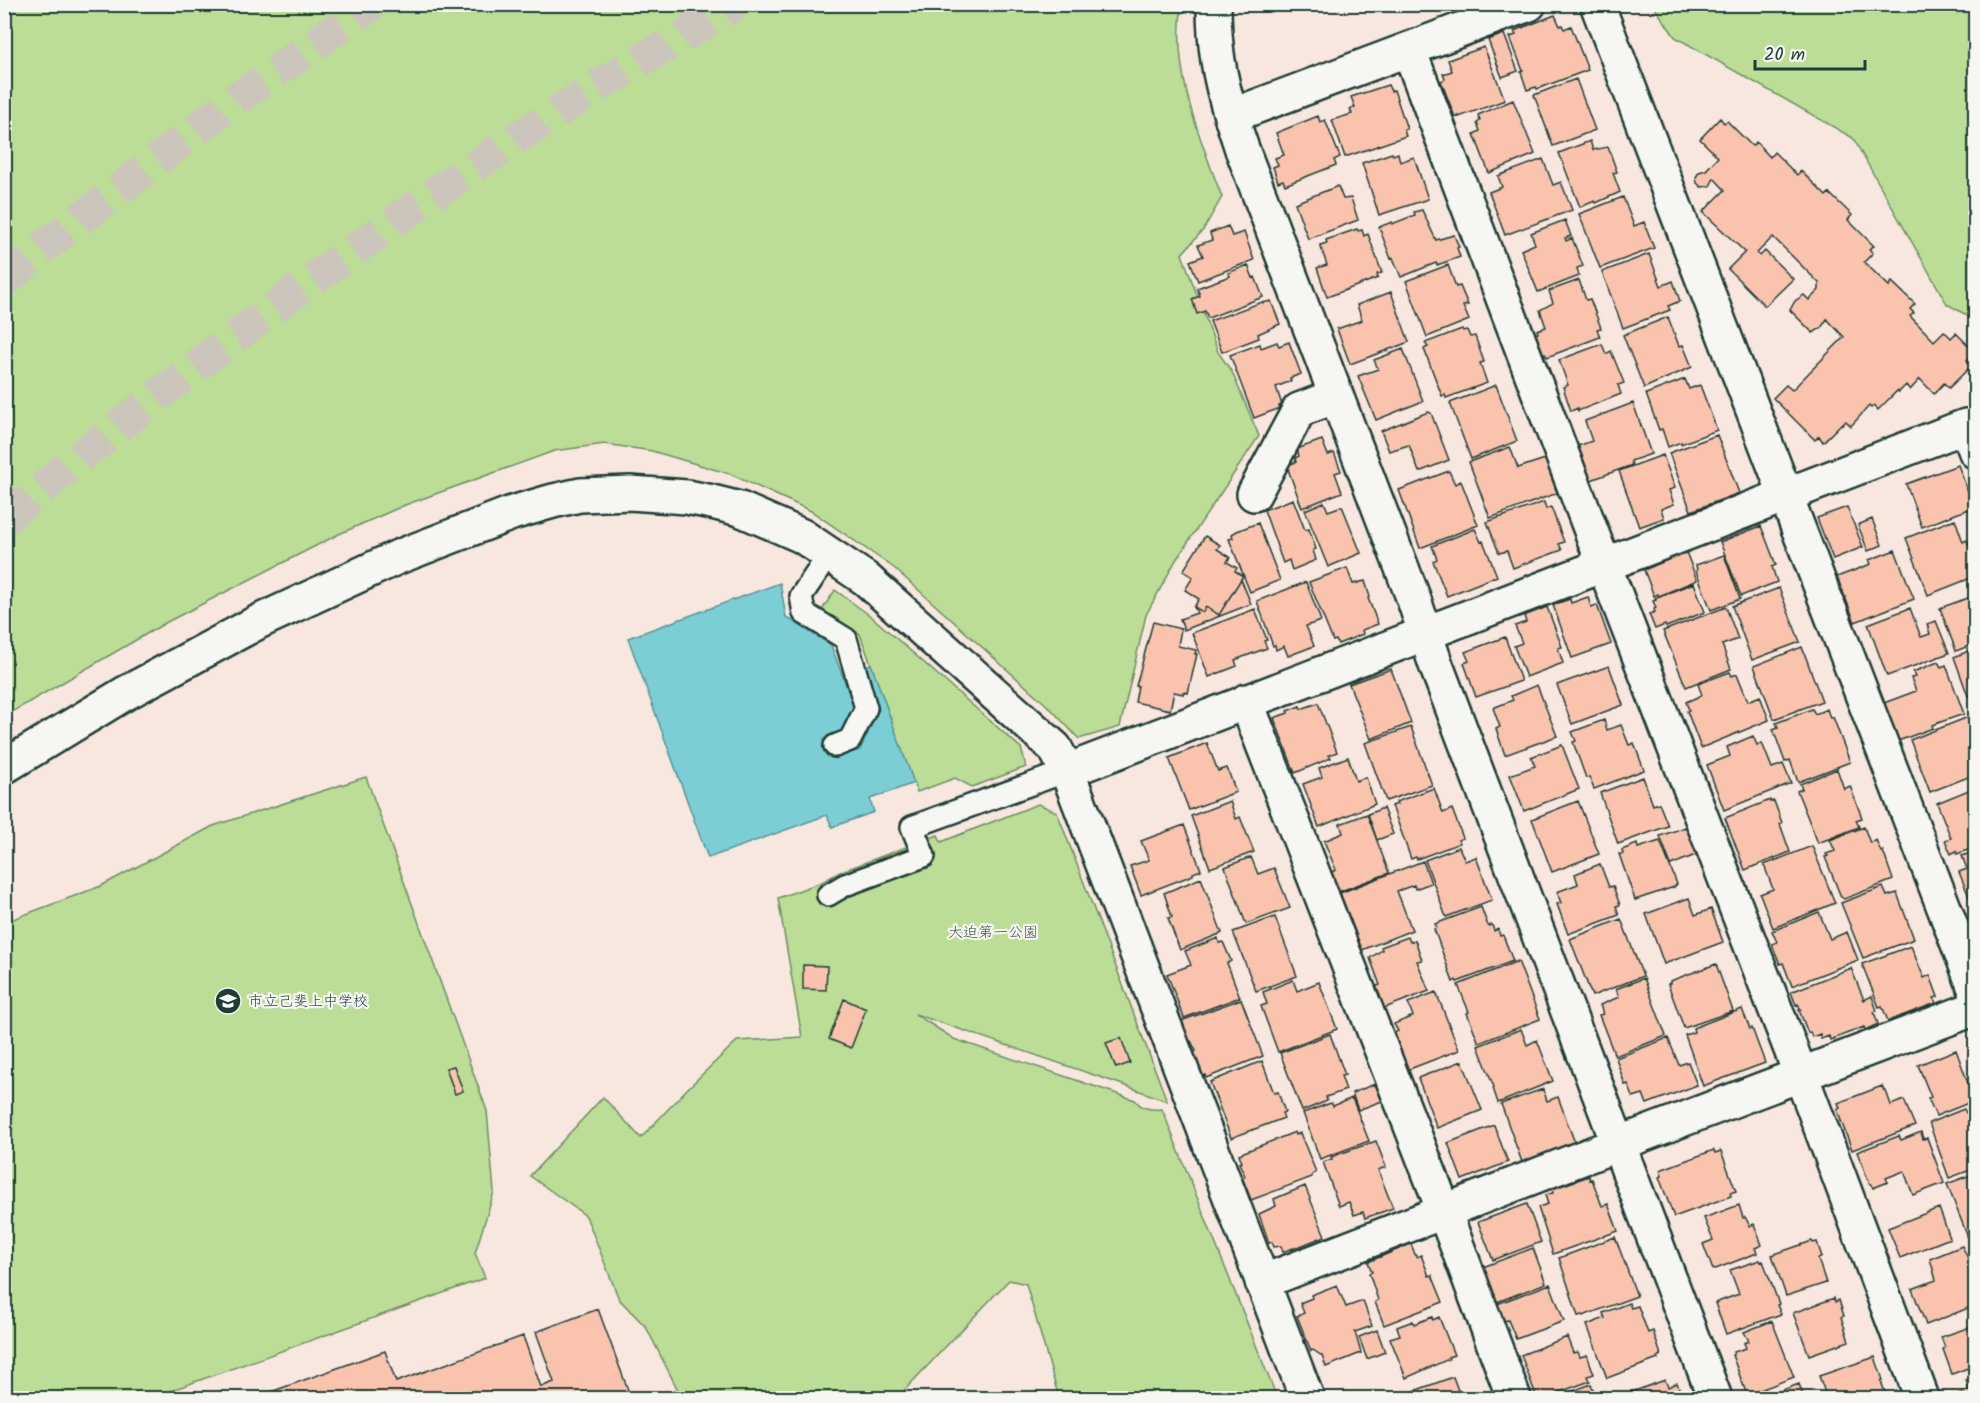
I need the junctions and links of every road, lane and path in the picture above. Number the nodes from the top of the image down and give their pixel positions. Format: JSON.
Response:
{"nodes":[{"id":1,"x":1214,"y":4,"type":"edge"},
{"id":2,"x":1529,"y":4,"type":"edge"},
{"id":3,"x":1597,"y":4,"type":"edge"},
{"id":4,"x":1409,"y":50,"type":"junction"},
{"id":5,"x":1231,"y":116,"type":"junction"},
{"id":6,"x":1336,"y":396,"type":"junction"},
{"id":7,"x":1976,"y":452,"type":"edge"},
{"id":8,"x":1254,"y":494,"type":"dead end"},
{"id":9,"x":1785,"y":496,"type":"junction"},
{"id":10,"x":830,"y":553,"type":"junction"},
{"id":11,"x":1604,"y":565,"type":"junction"},
{"id":12,"x":1425,"y":635,"type":"junction"},
{"id":13,"x":1246,"y":701,"type":"junction"},
{"id":14,"x":835,"y":746,"type":"dead end"},
{"id":15,"x":4,"y":767,"type":"edge"},
{"id":16,"x":1067,"y":771,"type":"junction"},
{"id":17,"x":828,"y":895,"type":"dead end"},
{"id":18,"x":1976,"y":991,"type":"edge"},
{"id":19,"x":1976,"y":1008,"type":"edge"},
{"id":20,"x":1800,"y":1074,"type":"junction"},
{"id":21,"x":1618,"y":1144,"type":"junction"},
{"id":22,"x":1444,"y":1211,"type":"junction"},
{"id":23,"x":1262,"y":1282,"type":"junction"},
{"id":24,"x":1307,"y":1398,"type":"edge"},
{"id":25,"x":1514,"y":1398,"type":"edge"},
{"id":26,"x":1715,"y":1398,"type":"edge"},
{"id":27,"x":1923,"y":1398,"type":"edge"}],
"edges":[{"from":1,"to":5,"type":"street"},
{"from":2,"to":4,"type":"street"},
{"from":3,"to":9,"type":"street"},
{"from":4,"to":5,"type":"street"},
{"from":4,"to":11,"type":"street"},
{"from":5,"to":6,"type":"street"},
{"from":6,"to":8,"type":"street"},
{"from":6,"to":12,"type":"street"},
{"from":7,"to":9,"type":"street"},
{"from":9,"to":11,"type":"street"},
{"from":9,"to":18,"type":"street"},
{"from":10,"to":14,"type":"lane"},
{"from":10,"to":15,"type":"street"},
{"from":10,"to":16,"type":"street"},
{"from":11,"to":12,"type":"street"},
{"from":11,"to":20,"type":"street"},
{"from":12,"to":13,"type":"street"},
{"from":12,"to":21,"type":"street"},
{"from":13,"to":16,"type":"street"},
{"from":13,"to":22,"type":"street"},
{"from":16,"to":17,"type":"lane"},
{"from":16,"to":23,"type":"street"},
{"from":19,"to":20,"type":"street"},
{"from":20,"to":21,"type":"street"},
{"from":20,"to":27,"type":"street"},
{"from":21,"to":22,"type":"street"},
{"from":21,"to":26,"type":"street"},
{"from":22,"to":23,"type":"street"},
{"from":22,"to":25,"type":"street"},
{"from":23,"to":24,"type":"street"}]}
